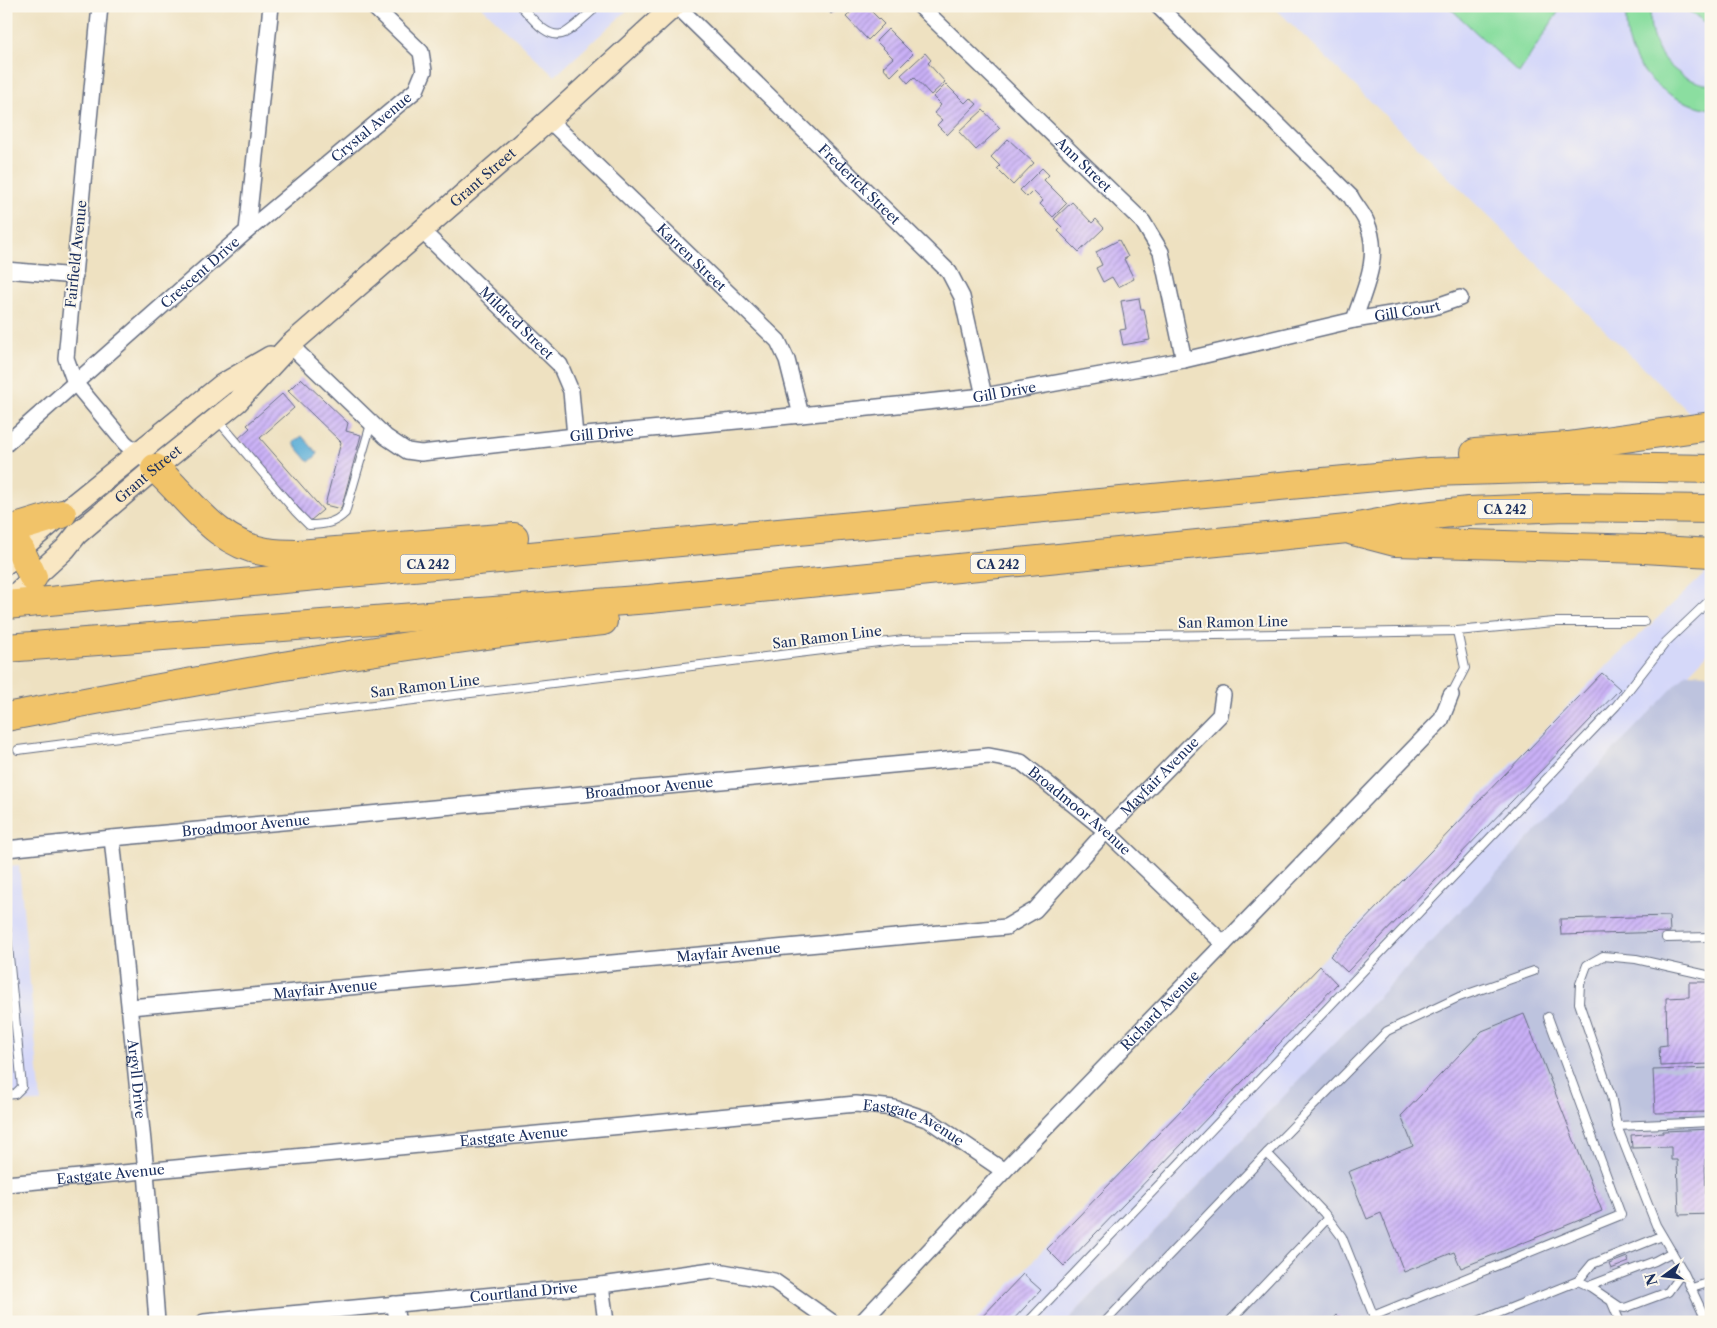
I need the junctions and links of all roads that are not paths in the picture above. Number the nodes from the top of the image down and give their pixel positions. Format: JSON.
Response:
{"nodes":[{"id":1,"x":100,"y":6,"type":"edge"},
{"id":2,"x":271,"y":6,"type":"edge"},
{"id":3,"x":373,"y":6,"type":"edge"},
{"id":4,"x":521,"y":6,"type":"edge"},
{"id":5,"x":594,"y":6,"type":"edge"},
{"id":6,"x":675,"y":6,"type":"edge"},
{"id":7,"x":920,"y":6,"type":"edge"},
{"id":8,"x":1158,"y":6,"type":"edge"},
{"id":9,"x":549,"y":120,"type":"junction"},
{"id":10,"x":247,"y":231,"type":"junction"},
{"id":11,"x":422,"y":231,"type":"junction"},
{"id":12,"x":6,"y":270,"type":"edge"},
{"id":13,"x":74,"y":276,"type":"junction"},
{"id":14,"x":1460,"y":298,"type":"dead end"},
{"id":15,"x":1354,"y":320,"type":"junction"},
{"id":16,"x":290,"y":345,"type":"junction"},
{"id":17,"x":1184,"y":360,"type":"junction"},
{"id":18,"x":75,"y":383,"type":"junction"},
{"id":19,"x":984,"y":396,"type":"junction"},
{"id":20,"x":801,"y":415,"type":"junction"},
{"id":21,"x":216,"y":419,"type":"junction"},
{"id":22,"x":371,"y":424,"type":"junction"},
{"id":23,"x":1711,"y":426,"type":"edge"},
{"id":24,"x":575,"y":436,"type":"junction"},
{"id":25,"x":6,"y":444,"type":"edge"},
{"id":26,"x":146,"y":460,"type":"junction"},
{"id":27,"x":1709,"y":469,"type":"edge"},
{"id":28,"x":1430,"y":472,"type":"junction"},
{"id":29,"x":1711,"y":509,"type":"edge"},
{"id":30,"x":62,"y":514,"type":"joint"},
{"id":31,"x":1347,"y":529,"type":"junction"},
{"id":32,"x":794,"y":530,"type":"junction"},
{"id":33,"x":10,"y":546,"type":"edge"},
{"id":34,"x":1711,"y":553,"type":"edge"},
{"id":35,"x":33,"y":577,"type":"junction"},
{"id":36,"x":650,"y":599,"type":"junction"},
{"id":37,"x":1711,"y":599,"type":"edge"},
{"id":38,"x":6,"y":604,"type":"edge"},
{"id":39,"x":1644,"y":622,"type":"dead end"},
{"id":40,"x":1457,"y":631,"type":"junction"},
{"id":41,"x":17,"y":647,"type":"edge"},
{"id":42,"x":1223,"y":695,"type":"dead end"},
{"id":43,"x":1451,"y":695,"type":"joint"},
{"id":44,"x":6,"y":717,"type":"edge"},
{"id":45,"x":18,"y":750,"type":"dead end"},
{"id":46,"x":1106,"y":831,"type":"junction"},
{"id":47,"x":112,"y":838,"type":"junction"},
{"id":48,"x":6,"y":849,"type":"edge"},
{"id":49,"x":6,"y":926,"type":"edge"},
{"id":50,"x":1711,"y":937,"type":"edge"},
{"id":51,"x":1666,"y":938,"type":"dead end"},
{"id":52,"x":1224,"y":944,"type":"junction"},
{"id":53,"x":1534,"y":971,"type":"dead end"},
{"id":54,"x":1711,"y":976,"type":"edge"},
{"id":55,"x":130,"y":1007,"type":"junction"},
{"id":56,"x":1548,"y":1017,"type":"dead end"},
{"id":57,"x":6,"y":1095,"type":"edge"},
{"id":58,"x":1711,"y":1122,"type":"edge"},
{"id":59,"x":1617,"y":1126,"type":"junction"},
{"id":60,"x":1266,"y":1153,"type":"junction"},
{"id":61,"x":146,"y":1171,"type":"junction"},
{"id":62,"x":1004,"y":1171,"type":"junction"},
{"id":63,"x":6,"y":1184,"type":"edge"},
{"id":64,"x":1328,"y":1218,"type":"junction"},
{"id":65,"x":1662,"y":1236,"type":"junction"},
{"id":66,"x":1672,"y":1252,"type":"junction"},
{"id":67,"x":1683,"y":1271,"type":"junction"},
{"id":68,"x":1578,"y":1281,"type":"junction"},
{"id":69,"x":1711,"y":1282,"type":"edge"},
{"id":70,"x":601,"y":1285,"type":"junction"},
{"id":71,"x":1588,"y":1286,"type":"junction"},
{"id":72,"x":1692,"y":1288,"type":"junction"},
{"id":73,"x":1612,"y":1303,"type":"junction"},
{"id":74,"x":394,"y":1304,"type":"junction"},
{"id":75,"x":1374,"y":1319,"type":"edge"},
{"id":76,"x":157,"y":1322,"type":"edge"},
{"id":77,"x":204,"y":1322,"type":"edge"},
{"id":78,"x":398,"y":1322,"type":"edge"},
{"id":79,"x":606,"y":1322,"type":"edge"},
{"id":80,"x":832,"y":1322,"type":"edge"},
{"id":81,"x":862,"y":1322,"type":"edge"},
{"id":82,"x":1028,"y":1322,"type":"edge"},
{"id":83,"x":1105,"y":1322,"type":"edge"},
{"id":84,"x":1229,"y":1322,"type":"edge"},
{"id":85,"x":1476,"y":1322,"type":"edge"},
{"id":86,"x":1620,"y":1322,"type":"edge"},
{"id":87,"x":1707,"y":1322,"type":"edge"}],
"edges":[{"from":1,"to":13,"type":"street","name":"Fairfield Avenue"},
{"from":2,"to":10,"type":"street","name":"Crescent Drive"},
{"from":3,"to":10,"type":"street","name":"Crystal Avenue"},
{"from":4,"to":5,"type":"lane"},
{"from":6,"to":9,"type":"street","name":"Grant Street"},
{"from":6,"to":19,"type":"street","name":"Frederick Street"},
{"from":7,"to":17,"type":"street","name":"Ann Street"},
{"from":8,"to":15,"type":"street"},
{"from":9,"to":11,"type":"street","name":"Grant Street"},
{"from":9,"to":20,"type":"street","name":"Karren Street"},
{"from":10,"to":18,"type":"street","name":"Crescent Drive"},
{"from":11,"to":16,"type":"street","name":"Grant Street"},
{"from":11,"to":24,"type":"street","name":"Mildred Street"},
{"from":12,"to":13,"type":"street"},
{"from":13,"to":18,"type":"street","name":"Fairfield Avenue"},
{"from":14,"to":15,"type":"street","name":"Gill Court"},
{"from":15,"to":17,"type":"street","name":"Gill Drive"},
{"from":16,"to":21,"type":"street","name":"Grant Street"},
{"from":16,"to":22,"type":"street","name":"Gill Drive"},
{"from":16,"to":26,"type":"street","name":"Grant Street"},
{"from":17,"to":19,"type":"street","name":"Gill Drive"},
{"from":18,"to":25,"type":"street","name":"Crescent Drive"},
{"from":18,"to":26,"type":"street","name":"Fairfield Avenue"},
{"from":19,"to":20,"type":"street","name":"Gill Drive"},
{"from":20,"to":24,"type":"street","name":"Gill Drive"},
{"from":21,"to":22,"type":"lane"},
{"from":21,"to":26,"type":"street","name":"Grant Street"},
{"from":22,"to":24,"type":"street","name":"Gill Drive"},
{"from":23,"to":28,"type":"highway"},
{"from":26,"to":30,"type":"street","name":"Grant Street"},
{"from":26,"to":32,"type":"highway"},
{"from":26,"to":35,"type":"street","name":"Grant Street"},
{"from":27,"to":28,"type":"highway","number":"CA 242"},
{"from":28,"to":32,"type":"highway","number":"CA 242"},
{"from":29,"to":31,"type":"highway","number":"CA 242"},
{"from":30,"to":33,"type":"highway"},
{"from":31,"to":34,"type":"highway"},
{"from":31,"to":36,"type":"highway","number":"CA 242"},
{"from":32,"to":38,"type":"highway","number":"CA 242"},
{"from":33,"to":35,"type":"highway"},
{"from":35,"to":38,"type":"street","name":"Grant Street"},
{"from":36,"to":41,"type":"highway","number":"CA 242"},
{"from":36,"to":44,"type":"highway"},
{"from":37,"to":82,"type":"lane"},
{"from":39,"to":40,"type":"lane","name":"San Ramon Line"},
{"from":40,"to":43,"type":"lane"},
{"from":40,"to":45,"type":"lane","name":"San Ramon Line"},
{"from":42,"to":46,"type":"street","name":"Mayfair Avenue"},
{"from":43,"to":52,"type":"street","name":"Richard Avenue"},
{"from":46,"to":47,"type":"street","name":"Broadmoor Avenue"},
{"from":46,"to":52,"type":"street","name":"Broadmoor Avenue"},
{"from":46,"to":55,"type":"street","name":"Mayfair Avenue"},
{"from":47,"to":48,"type":"street","name":"Broadmoor Avenue"},
{"from":47,"to":55,"type":"street","name":"Argyll Drive"},
{"from":49,"to":57,"type":"lane"},
{"from":50,"to":51,"type":"lane"},
{"from":52,"to":62,"type":"street","name":"Richard Avenue"},
{"from":53,"to":60,"type":"lane"},
{"from":54,"to":59,"type":"lane"},
{"from":55,"to":61,"type":"street","name":"Argyll Drive"},
{"from":56,"to":75,"type":"lane"},
{"from":58,"to":59,"type":"lane"},
{"from":59,"to":65,"type":"lane"},
{"from":60,"to":64,"type":"lane"},
{"from":60,"to":83,"type":"lane"},
{"from":61,"to":62,"type":"street","name":"Eastgate Avenue"},
{"from":61,"to":63,"type":"street","name":"Eastgate Avenue"},
{"from":61,"to":76,"type":"street","name":"Argyll Drive"},
{"from":62,"to":81,"type":"street","name":"Richard Avenue"},
{"from":64,"to":75,"type":"lane"},
{"from":64,"to":84,"type":"lane"},
{"from":65,"to":66,"type":"lane"},
{"from":65,"to":68,"type":"lane"},
{"from":66,"to":67,"type":"lane"},
{"from":66,"to":71,"type":"lane"},
{"from":67,"to":72,"type":"lane"},
{"from":67,"to":73,"type":"lane"},
{"from":68,"to":71,"type":"lane"},
{"from":68,"to":85,"type":"lane"},
{"from":69,"to":72,"type":"lane"},
{"from":70,"to":74,"type":"street","name":"Courtland Drive"},
{"from":70,"to":79,"type":"street"},
{"from":70,"to":80,"type":"street","name":"Courtland Drive"},
{"from":71,"to":73,"type":"lane"},
{"from":72,"to":87,"type":"lane"},
{"from":73,"to":86,"type":"lane"},
{"from":74,"to":77,"type":"street","name":"Courtland Drive"},
{"from":74,"to":78,"type":"street"}]}
